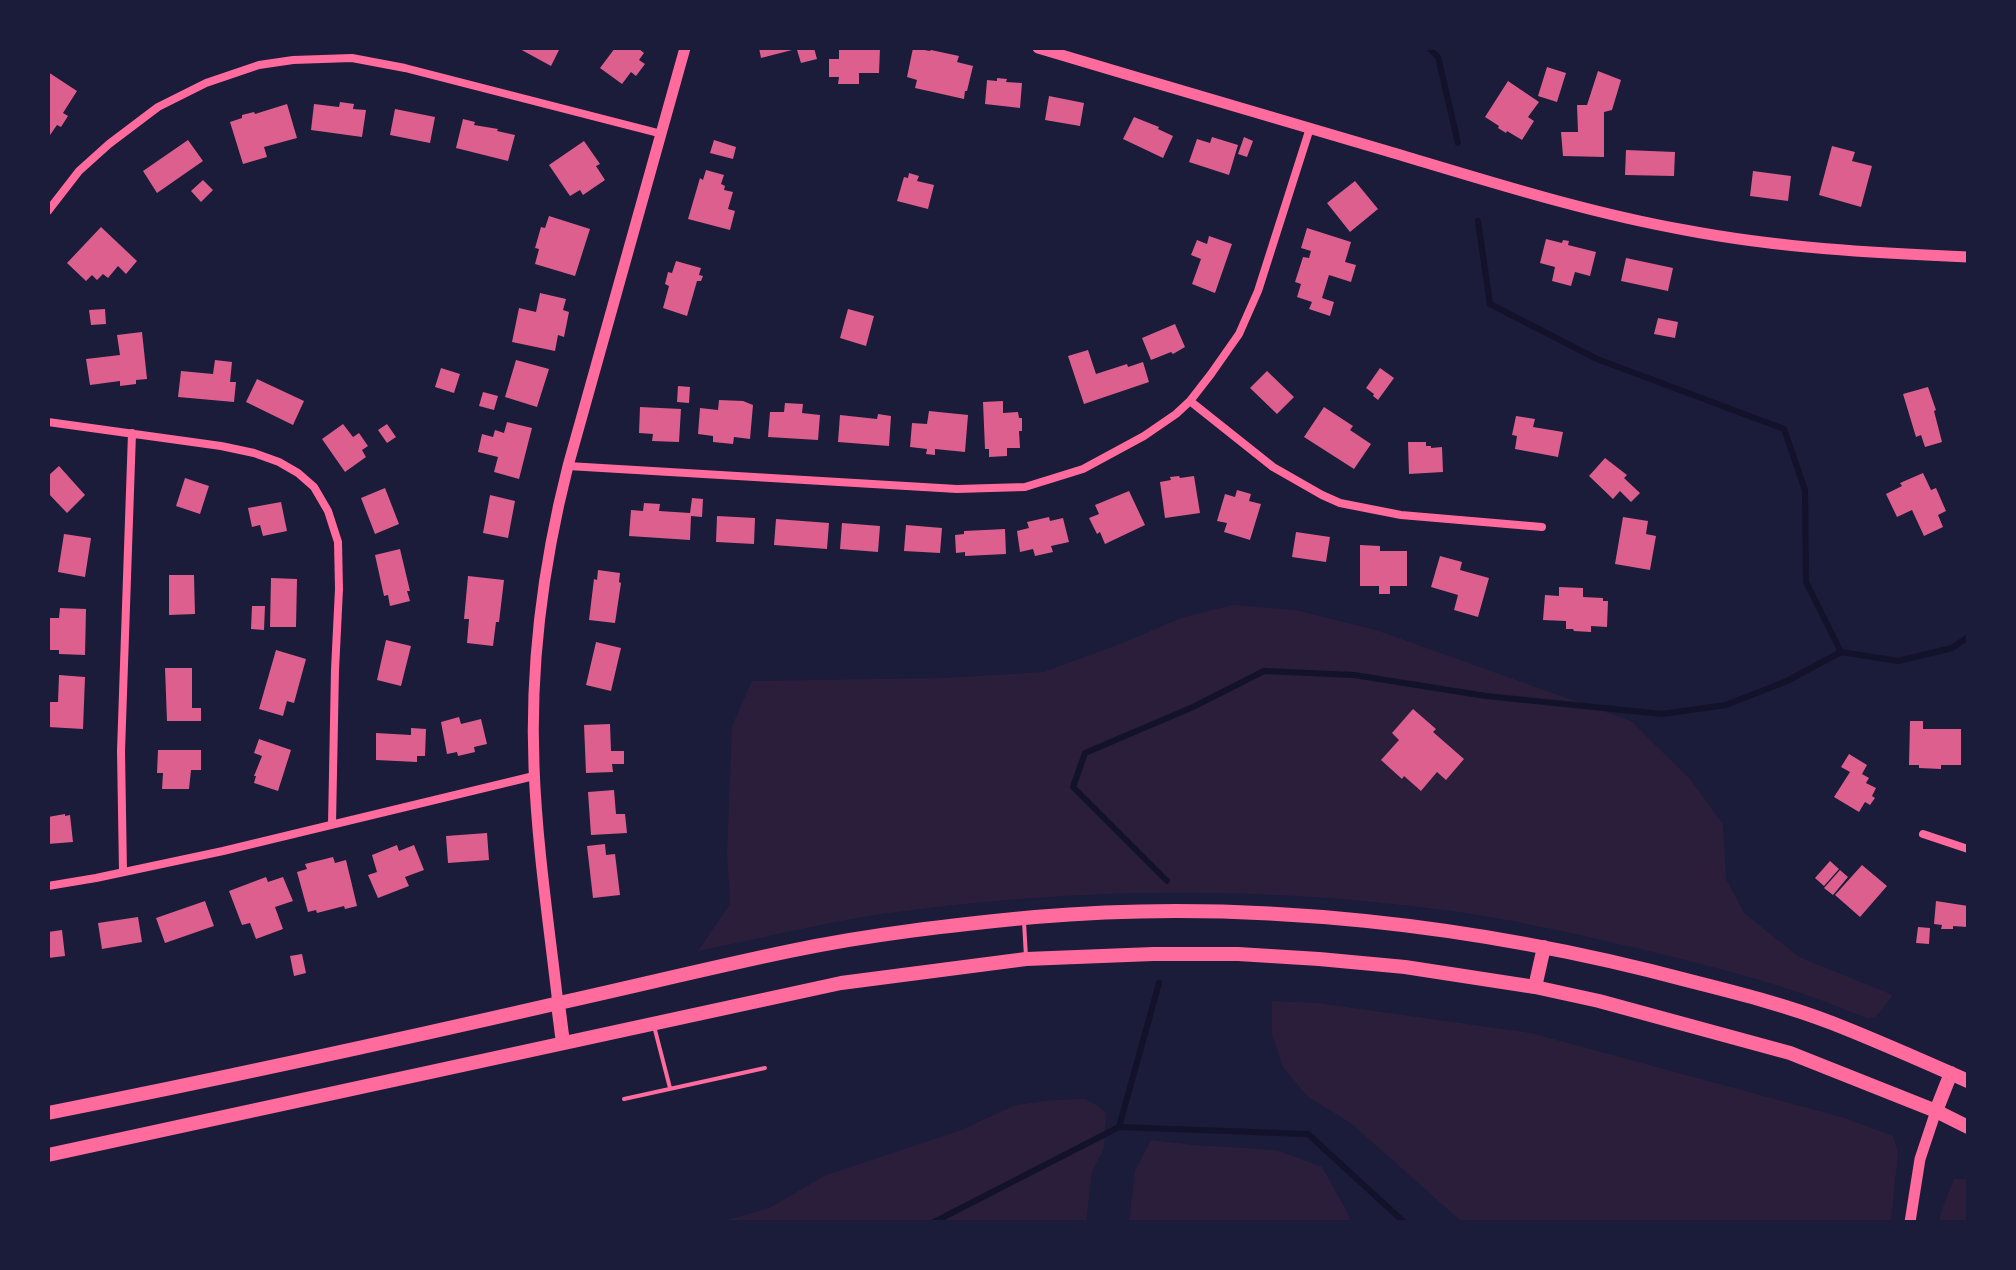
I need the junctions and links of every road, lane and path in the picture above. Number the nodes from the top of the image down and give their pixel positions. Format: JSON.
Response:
{"nodes":[{"id":1,"x":685,"y":48,"type":"edge"},
{"id":2,"x":1038,"y":48,"type":"edge"},
{"id":3,"x":1310,"y":128,"type":"junction"},
{"id":4,"x":662,"y":134,"type":"junction"},
{"id":5,"x":48,"y":211,"type":"edge"},
{"id":6,"x":1968,"y":257,"type":"edge"},
{"id":7,"x":1190,"y":401,"type":"junction"},
{"id":8,"x":48,"y":422,"type":"edge"},
{"id":9,"x":132,"y":433,"type":"junction"},
{"id":10,"x":568,"y":466,"type":"junction"},
{"id":11,"x":1542,"y":527,"type":"dead end"},
{"id":12,"x":534,"y":776,"type":"junction"},
{"id":13,"x":332,"y":824,"type":"junction"},
{"id":14,"x":1923,"y":834,"type":"dead end"},
{"id":15,"x":1968,"y":849,"type":"edge"},
{"id":16,"x":123,"y":872,"type":"junction"},
{"id":17,"x":48,"y":886,"type":"edge"},
{"id":18,"x":1023,"y":918,"type":"junction"},
{"id":19,"x":1544,"y":947,"type":"junction"},
{"id":20,"x":1026,"y":959,"type":"junction"},
{"id":21,"x":1535,"y":987,"type":"junction"},
{"id":22,"x":558,"y":1004,"type":"junction"},
{"id":23,"x":654,"y":1024,"type":"junction"},
{"id":24,"x":563,"y":1043,"type":"junction"},
{"id":25,"x":765,"y":1068,"type":"dead end"},
{"id":26,"x":1951,"y":1073,"type":"junction"},
{"id":27,"x":1968,"y":1081,"type":"edge"},
{"id":28,"x":671,"y":1088,"type":"junction"},
{"id":29,"x":624,"y":1099,"type":"dead end"},
{"id":30,"x":1936,"y":1111,"type":"junction"},
{"id":31,"x":48,"y":1113,"type":"edge"},
{"id":32,"x":1968,"y":1127,"type":"edge"},
{"id":33,"x":48,"y":1155,"type":"edge"},
{"id":34,"x":1910,"y":1222,"type":"edge"}],
"edges":[{"from":1,"to":4,"type":"street"},
{"from":2,"to":3,"type":"street"},
{"from":3,"to":6,"type":"street"},
{"from":3,"to":7,"type":"street"},
{"from":4,"to":5,"type":"street"},
{"from":4,"to":10,"type":"street"},
{"from":7,"to":10,"type":"street"},
{"from":7,"to":11,"type":"street"},
{"from":8,"to":9,"type":"street"},
{"from":9,"to":13,"type":"street"},
{"from":9,"to":16,"type":"street"},
{"from":10,"to":12,"type":"street"},
{"from":12,"to":13,"type":"street"},
{"from":12,"to":22,"type":"street"},
{"from":13,"to":16,"type":"street"},
{"from":14,"to":15,"type":"street"},
{"from":16,"to":17,"type":"street"},
{"from":18,"to":19,"type":"highway"},
{"from":18,"to":20,"type":"lane"},
{"from":18,"to":22,"type":"highway"},
{"from":19,"to":21,"type":"highway"},
{"from":19,"to":26,"type":"highway"},
{"from":20,"to":21,"type":"highway"},
{"from":20,"to":23,"type":"highway"},
{"from":21,"to":30,"type":"highway"},
{"from":22,"to":24,"type":"highway"},
{"from":22,"to":31,"type":"highway"},
{"from":23,"to":24,"type":"highway"},
{"from":23,"to":28,"type":"lane"},
{"from":24,"to":33,"type":"highway"},
{"from":25,"to":28,"type":"lane"},
{"from":26,"to":27,"type":"highway"},
{"from":26,"to":30,"type":"highway"},
{"from":28,"to":29,"type":"lane"},
{"from":30,"to":32,"type":"highway"},
{"from":30,"to":34,"type":"street"}]}
